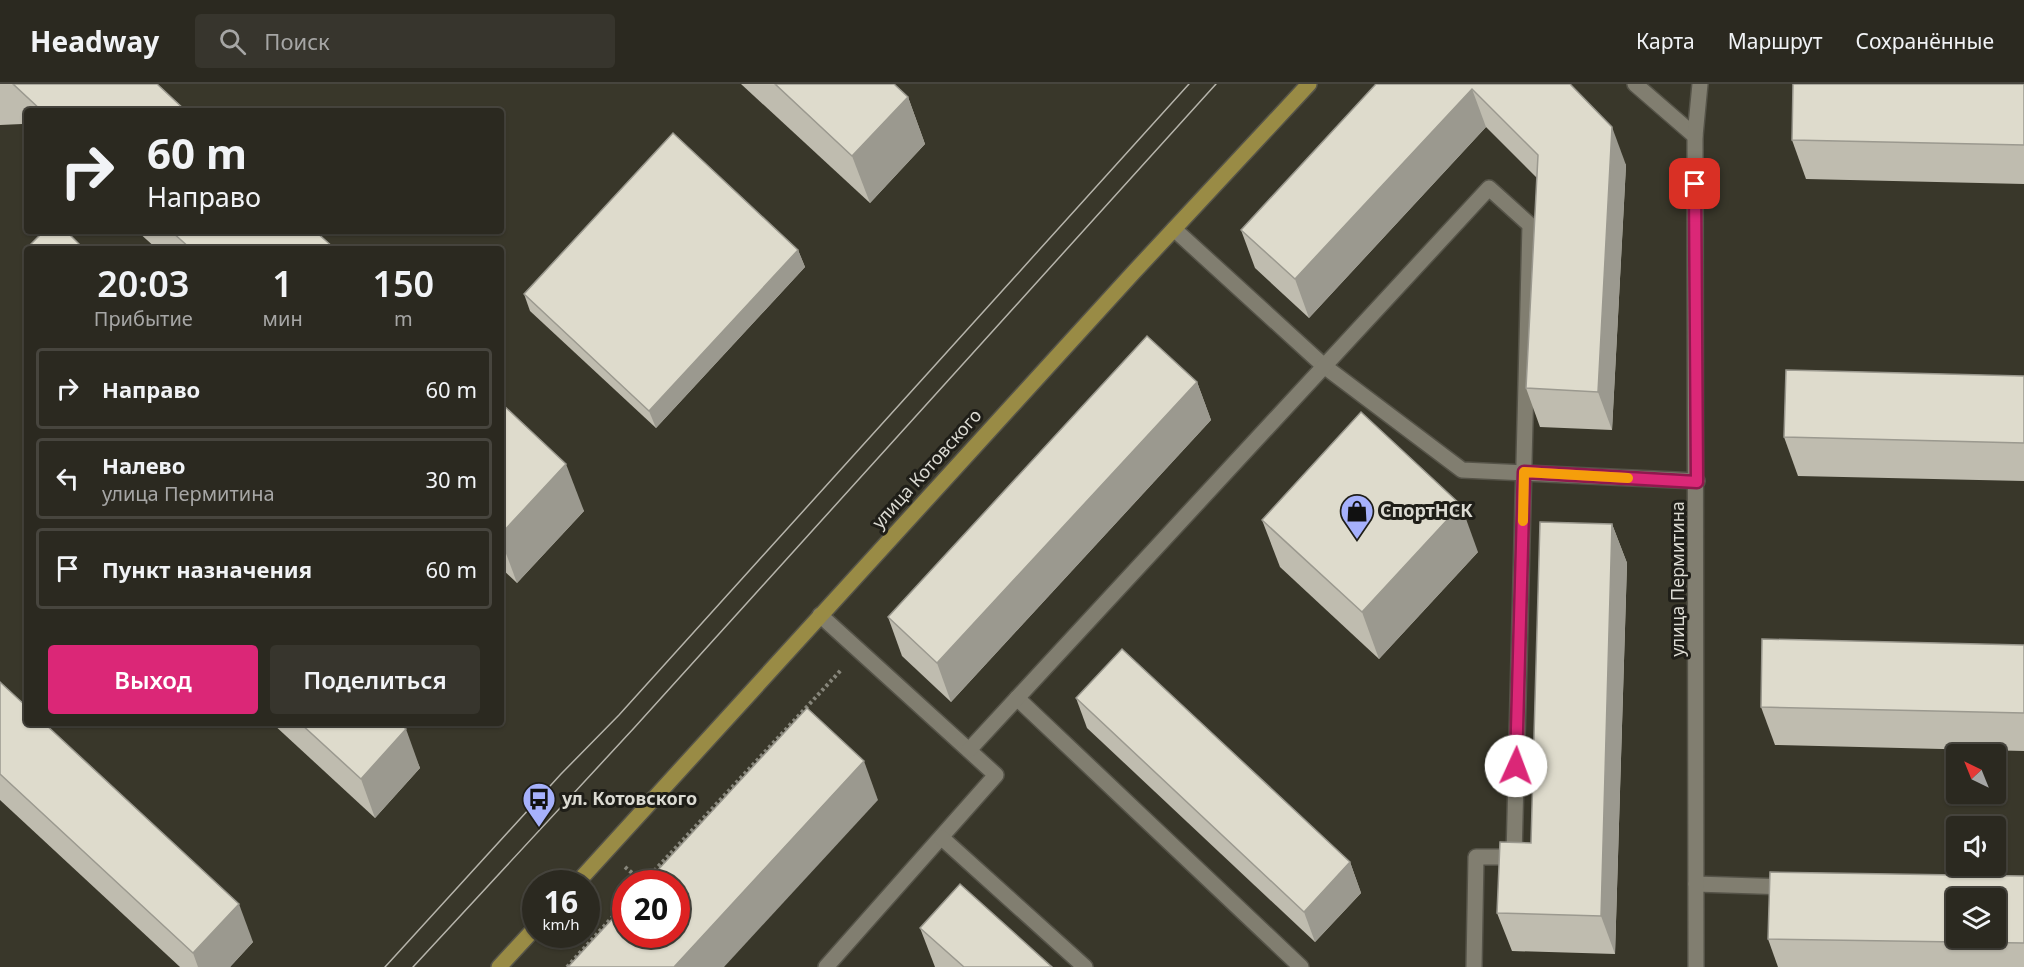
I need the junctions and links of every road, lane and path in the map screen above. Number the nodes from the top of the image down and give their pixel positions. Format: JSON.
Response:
{"nodes":[{"id":1,"x":1309,"y":84,"type":"edge"},
{"id":2,"x":1635,"y":84,"type":"edge"},
{"id":3,"x":1700,"y":84,"type":"edge"},
{"id":4,"x":1695,"y":136,"type":"junction"},
{"id":5,"x":1174,"y":229,"type":"junction"},
{"id":6,"x":1324,"y":366,"type":"junction"},
{"id":7,"x":1524,"y":472,"type":"junction"},
{"id":8,"x":1697,"y":482,"type":"junction"},
{"id":9,"x":820,"y":615,"type":"junction"},
{"id":10,"x":860,"y":650,"type":"junction"},
{"id":11,"x":1017,"y":698,"type":"junction"},
{"id":12,"x":969,"y":750,"type":"junction"},
{"id":13,"x":942,"y":838,"type":"junction"},
{"id":14,"x":589,"y":870,"type":"edge"},
{"id":15,"x":655,"y":870,"type":"edge"},
{"id":16,"x":1696,"y":884,"type":"junction"},
{"id":17,"x":1801,"y":887,"type":"edge"},
{"id":18,"x":612,"y":917,"type":"edge"},
{"id":19,"x":522,"y":942,"type":"edge"},
{"id":20,"x":499,"y":967,"type":"edge"},
{"id":21,"x":567,"y":967,"type":"edge"},
{"id":22,"x":826,"y":967,"type":"edge"},
{"id":23,"x":1085,"y":967,"type":"edge"},
{"id":24,"x":1301,"y":967,"type":"edge"},
{"id":25,"x":1474,"y":967,"type":"edge"},
{"id":26,"x":1696,"y":967,"type":"edge"}],
"edges":[{"from":1,"to":5,"type":"main road","name":"улица Котовского"},
{"from":2,"to":4,"type":"street"},
{"from":3,"to":4,"type":"street","name":"улица Пермитина"},
{"from":4,"to":8,"type":"street","name":"улица Пермитина"},
{"from":5,"to":6,"type":"street"},
{"from":5,"to":9,"type":"main road","name":"улица Котовского"},
{"from":6,"to":7,"type":"street"},
{"from":6,"to":7,"type":"street"},
{"from":6,"to":11,"type":"street"},
{"from":7,"to":8,"type":"street"},
{"from":7,"to":25,"type":"street"},
{"from":8,"to":16,"type":"street","name":"улица Пермитина"},
{"from":9,"to":10,"type":"street"},
{"from":9,"to":14,"type":"main road","name":"улица Котовского"},
{"from":10,"to":12,"type":"street"},
{"from":10,"to":15,"type":"path"},
{"from":11,"to":12,"type":"street"},
{"from":11,"to":24,"type":"street"},
{"from":12,"to":13,"type":"street"},
{"from":13,"to":22,"type":"street"},
{"from":13,"to":23,"type":"street"},
{"from":16,"to":17,"type":"street"},
{"from":16,"to":26,"type":"street","name":"улица Пермитина"},
{"from":18,"to":21,"type":"path"},
{"from":19,"to":20,"type":"main road"}]}
